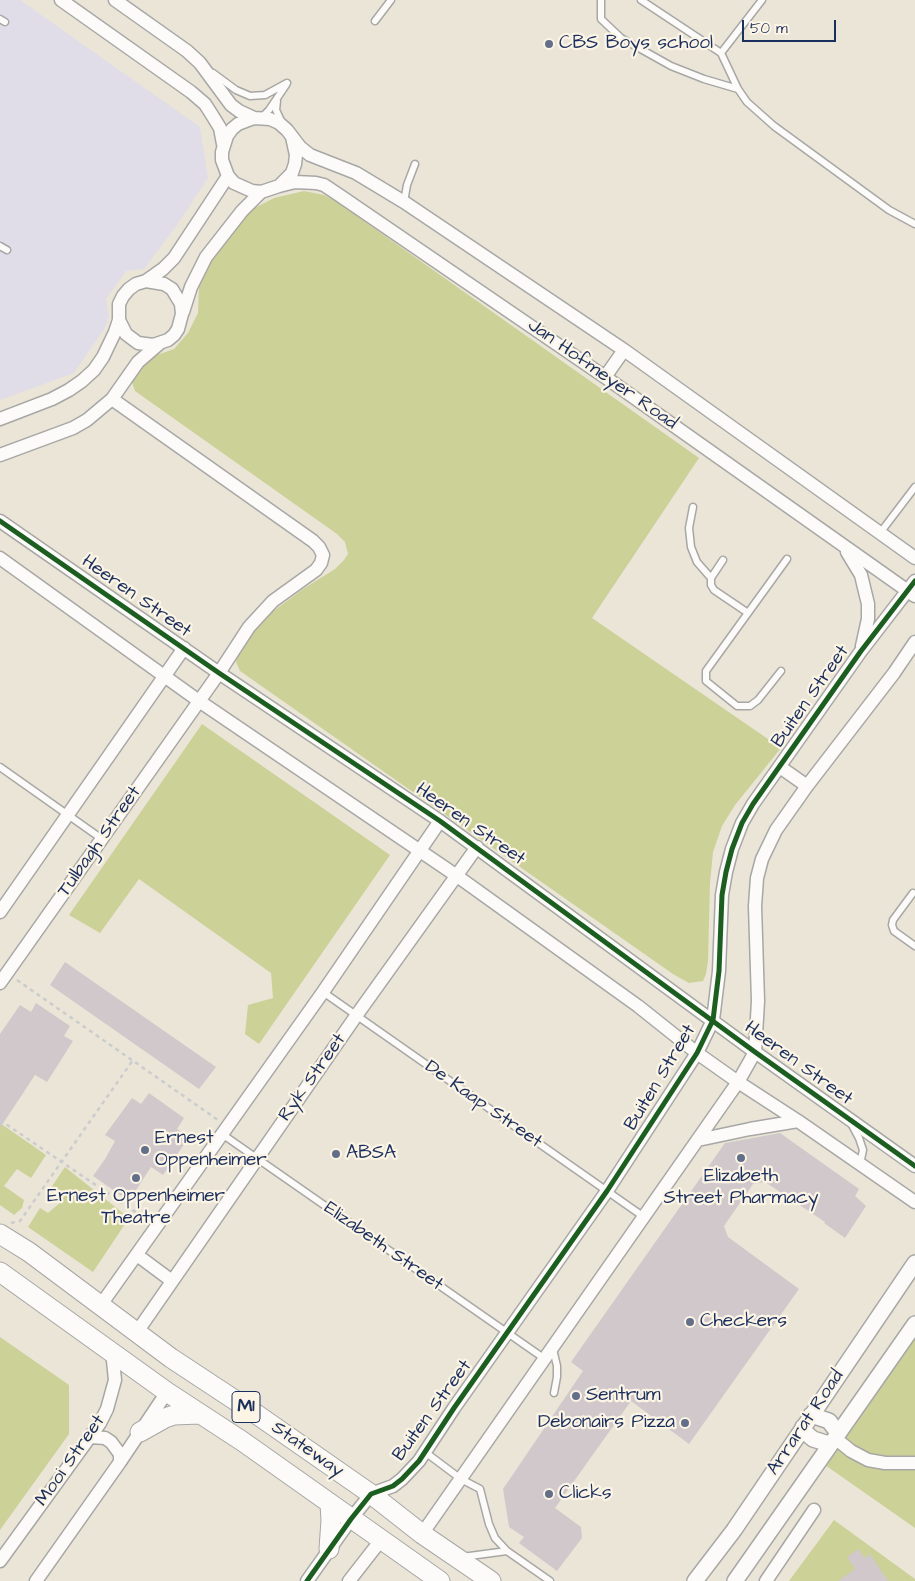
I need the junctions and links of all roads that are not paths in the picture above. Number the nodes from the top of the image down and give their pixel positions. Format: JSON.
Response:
{"nodes":[{"id":1,"x":61,"y":0,"type":"edge"},
{"id":2,"x":115,"y":0,"type":"edge"},
{"id":3,"x":391,"y":0,"type":"edge"},
{"id":4,"x":601,"y":0,"type":"edge"},
{"id":5,"x":641,"y":0,"type":"edge"},
{"id":6,"x":762,"y":0,"type":"edge"},
{"id":7,"x":375,"y":21,"type":"dead end"},
{"id":8,"x":721,"y":52,"type":"junction"},
{"id":9,"x":200,"y":63,"type":"junction"},
{"id":10,"x":738,"y":89,"type":"junction"},
{"id":11,"x":278,"y":98,"type":"junction"},
{"id":12,"x":257,"y":118,"type":"junction"},
{"id":13,"x":289,"y":133,"type":"junction"},
{"id":14,"x":223,"y":144,"type":"junction"},
{"id":15,"x":416,"y":164,"type":"dead end"},
{"id":16,"x":228,"y":176,"type":"junction"},
{"id":17,"x":279,"y":186,"type":"junction"},
{"id":18,"x":261,"y":192,"type":"junction"},
{"id":19,"x":404,"y":202,"type":"junction"},
{"id":20,"x":915,"y":224,"type":"edge"},
{"id":21,"x":0,"y":246,"type":"edge"},
{"id":22,"x":7,"y":250,"type":"dead end"},
{"id":23,"x":146,"y":281,"type":"junction"},
{"id":24,"x":182,"y":314,"type":"junction"},
{"id":25,"x":119,"y":320,"type":"junction"},
{"id":26,"x":160,"y":343,"type":"junction"},
{"id":27,"x":624,"y":350,"type":"junction"},
{"id":28,"x":605,"y":377,"type":"junction"},
{"id":29,"x":112,"y":399,"type":"junction"},
{"id":30,"x":0,"y":419,"type":"edge"},
{"id":31,"x":2,"y":456,"type":"edge"},
{"id":32,"x":915,"y":487,"type":"edge"},
{"id":33,"x":693,"y":507,"type":"dead end"},
{"id":34,"x":1,"y":521,"type":"edge"},
{"id":35,"x":880,"y":533,"type":"junction"},
{"id":36,"x":844,"y":546,"type":"junction"},
{"id":37,"x":0,"y":558,"type":"edge"},
{"id":38,"x":915,"y":558,"type":"edge"},
{"id":39,"x":787,"y":559,"type":"dead end"},
{"id":40,"x":723,"y":560,"type":"dead end"},
{"id":41,"x":711,"y":578,"type":"junction"},
{"id":42,"x":913,"y":589,"type":"edge"},
{"id":43,"x":748,"y":613,"type":"junction"},
{"id":44,"x":915,"y":642,"type":"edge"},
{"id":45,"x":184,"y":648,"type":"junction"},
{"id":46,"x":861,"y":651,"type":"junction"},
{"id":47,"x":915,"y":659,"type":"edge"},
{"id":48,"x":781,"y":671,"type":"dead end"},
{"id":49,"x":219,"y":673,"type":"junction"},
{"id":50,"x":894,"y":673,"type":"junction"},
{"id":51,"x":165,"y":677,"type":"junction"},
{"id":52,"x":199,"y":701,"type":"junction"},
{"id":53,"x":0,"y":767,"type":"edge"},
{"id":54,"x":780,"y":767,"type":"junction"},
{"id":55,"x":807,"y":786,"type":"junction"},
{"id":56,"x":68,"y":816,"type":"junction"},
{"id":57,"x":440,"y":821,"type":"junction"},
{"id":58,"x":102,"y":839,"type":"junction"},
{"id":59,"x":477,"y":847,"type":"junction"},
{"id":60,"x":420,"y":851,"type":"junction"},
{"id":61,"x":457,"y":876,"type":"junction"},
{"id":62,"x":912,"y":893,"type":"dead end"},
{"id":63,"x":0,"y":912,"type":"edge"},
{"id":64,"x":915,"y":946,"type":"edge"},
{"id":65,"x":2,"y":980,"type":"edge"},
{"id":66,"x":322,"y":992,"type":"junction"},
{"id":67,"x":356,"y":1016,"type":"junction"},
{"id":68,"x":713,"y":1020,"type":"junction"},
{"id":69,"x":755,"y":1052,"type":"junction"},
{"id":70,"x":697,"y":1053,"type":"junction"},
{"id":71,"x":738,"y":1082,"type":"junction"},
{"id":72,"x":848,"y":1118,"type":"junction"},
{"id":73,"x":798,"y":1121,"type":"junction"},
{"id":74,"x":224,"y":1130,"type":"junction"},
{"id":75,"x":698,"y":1140,"type":"junction"},
{"id":76,"x":257,"y":1158,"type":"junction"},
{"id":77,"x":860,"y":1165,"type":"junction"},
{"id":78,"x":915,"y":1166,"type":"edge"},
{"id":79,"x":607,"y":1191,"type":"junction"},
{"id":80,"x":915,"y":1202,"type":"edge"},
{"id":81,"x":644,"y":1217,"type":"junction"},
{"id":82,"x":3,"y":1229,"type":"edge"},
{"id":83,"x":28,"y":1252,"type":"junction"},
{"id":84,"x":136,"y":1255,"type":"junction"},
{"id":85,"x":915,"y":1263,"type":"edge"},
{"id":86,"x":5,"y":1275,"type":"edge"},
{"id":87,"x":172,"y":1281,"type":"junction"},
{"id":88,"x":100,"y":1306,"type":"junction"},
{"id":89,"x":915,"y":1324,"type":"edge"},
{"id":90,"x":137,"y":1332,"type":"junction"},
{"id":91,"x":507,"y":1333,"type":"junction"},
{"id":92,"x":553,"y":1348,"type":"junction"},
{"id":93,"x":112,"y":1351,"type":"junction"},
{"id":94,"x":170,"y":1358,"type":"junction"},
{"id":95,"x":545,"y":1359,"type":"junction"},
{"id":96,"x":166,"y":1392,"type":"junction"},
{"id":97,"x":554,"y":1393,"type":"dead end"},
{"id":98,"x":200,"y":1414,"type":"junction"},
{"id":99,"x":259,"y":1416,"type":"junction"},
{"id":100,"x":807,"y":1421,"type":"junction"},
{"id":101,"x":140,"y":1432,"type":"junction"},
{"id":102,"x":90,"y":1437,"type":"junction"},
{"id":103,"x":834,"y":1438,"type":"junction"},
{"id":104,"x":242,"y":1441,"type":"junction"},
{"id":105,"x":425,"y":1452,"type":"junction"},
{"id":106,"x":120,"y":1462,"type":"junction"},
{"id":107,"x":915,"y":1463,"type":"edge"},
{"id":108,"x":461,"y":1479,"type":"junction"},
{"id":109,"x":371,"y":1494,"type":"junction"},
{"id":110,"x":330,"y":1504,"type":"junction"},
{"id":111,"x":814,"y":1510,"type":"dead end"},
{"id":112,"x":351,"y":1519,"type":"junction"},
{"id":113,"x":422,"y":1534,"type":"junction"},
{"id":114,"x":381,"y":1540,"type":"junction"},
{"id":115,"x":329,"y":1549,"type":"junction"},
{"id":116,"x":507,"y":1551,"type":"junction"},
{"id":117,"x":456,"y":1558,"type":"junction"},
{"id":118,"x":0,"y":1561,"type":"edge"},
{"id":119,"x":36,"y":1581,"type":"edge"},
{"id":120,"x":307,"y":1581,"type":"edge"},
{"id":121,"x":349,"y":1581,"type":"edge"},
{"id":122,"x":440,"y":1581,"type":"edge"},
{"id":123,"x":491,"y":1581,"type":"edge"},
{"id":124,"x":550,"y":1581,"type":"edge"},
{"id":125,"x":695,"y":1581,"type":"edge"},
{"id":126,"x":734,"y":1581,"type":"edge"},
{"id":127,"x":766,"y":1581,"type":"edge"}],
"edges":[{"from":1,"to":14,"type":"street"},
{"from":2,"to":9,"type":"street"},
{"from":3,"to":7,"type":"lane"},
{"from":4,"to":10,"type":"lane"},
{"from":5,"to":8,"type":"lane"},
{"from":6,"to":8,"type":"lane"},
{"from":8,"to":10,"type":"lane"},
{"from":9,"to":11,"type":"lane"},
{"from":9,"to":12,"type":"street"},
{"from":10,"to":20,"type":"lane"},
{"from":11,"to":12,"type":"lane"},
{"from":11,"to":13,"type":"lane"},
{"from":12,"to":13,"type":"street"},
{"from":12,"to":14,"type":"street"},
{"from":13,"to":17,"type":"street"},
{"from":13,"to":19,"type":"street","name":"Jan Hofmeyer Road"},
{"from":14,"to":16,"type":"street"},
{"from":15,"to":19,"type":"lane"},
{"from":16,"to":18,"type":"street"},
{"from":16,"to":23,"type":"street"},
{"from":17,"to":18,"type":"street"},
{"from":17,"to":28,"type":"street","name":"Jan Hofmeyer Road"},
{"from":18,"to":24,"type":"street"},
{"from":19,"to":27,"type":"street","name":"Jan Hofmeyer Road"},
{"from":21,"to":22,"type":"lane"},
{"from":23,"to":24,"type":"street"},
{"from":23,"to":25,"type":"street"},
{"from":24,"to":26,"type":"street"},
{"from":25,"to":26,"type":"street"},
{"from":25,"to":30,"type":"street"},
{"from":26,"to":29,"type":"street"},
{"from":27,"to":28,"type":"street"},
{"from":27,"to":35,"type":"street","name":"Jan Hofmeyer Road"},
{"from":28,"to":36,"type":"street","name":"Jan Hofmeyer Road"},
{"from":29,"to":31,"type":"street"},
{"from":29,"to":49,"type":"street","name":"Tulbagh Street"},
{"from":32,"to":35,"type":"lane"},
{"from":33,"to":41,"type":"lane"},
{"from":34,"to":45,"type":"street","name":"Heeren Street"},
{"from":35,"to":38,"type":"street","name":"Jan Hofmeyer Road"},
{"from":36,"to":42,"type":"street","name":"Jan Hofmeyer Road"},
{"from":36,"to":46,"type":"street"},
{"from":37,"to":51,"type":"street"},
{"from":39,"to":43,"type":"lane"},
{"from":40,"to":41,"type":"lane"},
{"from":41,"to":43,"type":"lane"},
{"from":42,"to":46,"type":"street","name":"Buiten Street"},
{"from":43,"to":48,"type":"lane"},
{"from":44,"to":50,"type":"street"},
{"from":45,"to":49,"type":"street","name":"Heeren Street"},
{"from":45,"to":51,"type":"street"},
{"from":46,"to":54,"type":"street","name":"Buiten Street"},
{"from":47,"to":50,"type":"street"},
{"from":49,"to":52,"type":"street","name":"Tulbagh Street"},
{"from":49,"to":57,"type":"street","name":"Heeren Street"},
{"from":50,"to":55,"type":"street"},
{"from":51,"to":52,"type":"street"},
{"from":51,"to":56,"type":"street"},
{"from":52,"to":58,"type":"street","name":"Tulbagh Street"},
{"from":52,"to":60,"type":"street"},
{"from":53,"to":56,"type":"lane"},
{"from":54,"to":55,"type":"street"},
{"from":54,"to":68,"type":"street","name":"Buiten Street"},
{"from":55,"to":69,"type":"street"},
{"from":56,"to":58,"type":"lane"},
{"from":56,"to":63,"type":"street"},
{"from":57,"to":59,"type":"street","name":"Heeren Street"},
{"from":57,"to":60,"type":"street"},
{"from":58,"to":65,"type":"street","name":"Tulbagh Street"},
{"from":59,"to":61,"type":"street","name":"Ryk Street"},
{"from":59,"to":68,"type":"street","name":"Heeren Street"},
{"from":60,"to":61,"type":"street"},
{"from":60,"to":66,"type":"street"},
{"from":61,"to":67,"type":"street","name":"Ryk Street"},
{"from":61,"to":70,"type":"street"},
{"from":62,"to":64,"type":"lane"},
{"from":66,"to":67,"type":"lane","name":"De Kaap Street"},
{"from":66,"to":74,"type":"street"},
{"from":67,"to":76,"type":"street","name":"Ryk Street"},
{"from":67,"to":79,"type":"lane","name":"De Kaap Street"},
{"from":68,"to":69,"type":"street","name":"Heeren Street"},
{"from":68,"to":70,"type":"street","name":"Buiten Street"},
{"from":69,"to":71,"type":"street"},
{"from":69,"to":72,"type":"street","name":"Heeren Street"},
{"from":70,"to":71,"type":"street"},
{"from":70,"to":79,"type":"street","name":"Buiten Street"},
{"from":71,"to":73,"type":"street"},
{"from":71,"to":75,"type":"street"},
{"from":72,"to":77,"type":"lane"},
{"from":72,"to":78,"type":"street","name":"Heeren Street"},
{"from":73,"to":75,"type":"street"},
{"from":73,"to":77,"type":"street"},
{"from":74,"to":76,"type":"lane","name":"Elizabeth Street"},
{"from":74,"to":84,"type":"street"},
{"from":75,"to":81,"type":"street"},
{"from":76,"to":87,"type":"street","name":"Ryk Street"},
{"from":76,"to":91,"type":"lane","name":"Elizabeth Street"},
{"from":77,"to":80,"type":"street"},
{"from":79,"to":81,"type":"lane","name":"De Kaap Street"},
{"from":79,"to":91,"type":"street","name":"Buiten Street"},
{"from":81,"to":92,"type":"street"},
{"from":82,"to":83,"type":"main road","name":"Stateway","number":"M1"},
{"from":83,"to":86,"type":"main road"},
{"from":83,"to":88,"type":"main road","name":"Stateway","number":"M1"},
{"from":84,"to":87,"type":"street"},
{"from":84,"to":88,"type":"street"},
{"from":85,"to":100,"type":"street","name":"Arrarat Road"},
{"from":86,"to":93,"type":"main road","name":"Stateway","number":"M1"},
{"from":87,"to":90,"type":"street","name":"Ryk Street"},
{"from":88,"to":90,"type":"main road","name":"Stateway","number":"M1"},
{"from":89,"to":103,"type":"street","name":"Arrarat Road"},
{"from":90,"to":94,"type":"main road","name":"Stateway","number":"M1"},
{"from":91,"to":95,"type":"lane","name":"Elizabeth Street"},
{"from":91,"to":105,"type":"street","name":"Buiten Street"},
{"from":92,"to":95,"type":"street"},
{"from":92,"to":97,"type":"lane"},
{"from":93,"to":96,"type":"main road","name":"Stateway","number":"M1"},
{"from":93,"to":102,"type":"street","name":"Mooi Street"},
{"from":94,"to":96,"type":"main road"},
{"from":94,"to":99,"type":"main road","name":"Stateway","number":"M1"},
{"from":95,"to":108,"type":"street"},
{"from":96,"to":98,"type":"main road","name":"Stateway","number":"M1"},
{"from":96,"to":101,"type":"street"},
{"from":98,"to":101,"type":"main road"},
{"from":98,"to":104,"type":"main road","name":"Stateway","number":"M1"},
{"from":99,"to":104,"type":"main road"},
{"from":99,"to":109,"type":"main road","name":"Stateway","number":"M1"},
{"from":100,"to":103,"type":"street"},
{"from":100,"to":103,"type":"street"},
{"from":100,"to":125,"type":"street","name":"Arrarat Road"},
{"from":101,"to":106,"type":"street"},
{"from":102,"to":106,"type":"street"},
{"from":102,"to":118,"type":"street","name":"Mooi Street"},
{"from":103,"to":107,"type":"street"},
{"from":103,"to":126,"type":"street","name":"Arrarat Road"},
{"from":104,"to":110,"type":"main road","name":"Stateway","number":"M1"},
{"from":105,"to":108,"type":"lane"},
{"from":105,"to":109,"type":"street","name":"Buiten Street"},
{"from":106,"to":119,"type":"street"},
{"from":108,"to":113,"type":"street"},
{"from":108,"to":116,"type":"lane"},
{"from":109,"to":112,"type":"street"},
{"from":109,"to":113,"type":"main road","name":"Stateway","number":"M1"},
{"from":110,"to":112,"type":"main road","name":"Stateway","number":"M1"},
{"from":110,"to":115,"type":"main road"},
{"from":111,"to":127,"type":"street"},
{"from":112,"to":114,"type":"main road","name":"Stateway","number":"M1"},
{"from":112,"to":115,"type":"street"},
{"from":113,"to":117,"type":"main road","name":"Stateway","number":"M1"},
{"from":114,"to":121,"type":"street"},
{"from":114,"to":122,"type":"main road","name":"Stateway","number":"M1"},
{"from":115,"to":120,"type":"street"},
{"from":116,"to":117,"type":"lane"},
{"from":116,"to":124,"type":"lane"},
{"from":117,"to":123,"type":"main road","name":"Stateway","number":"M1"}]}
